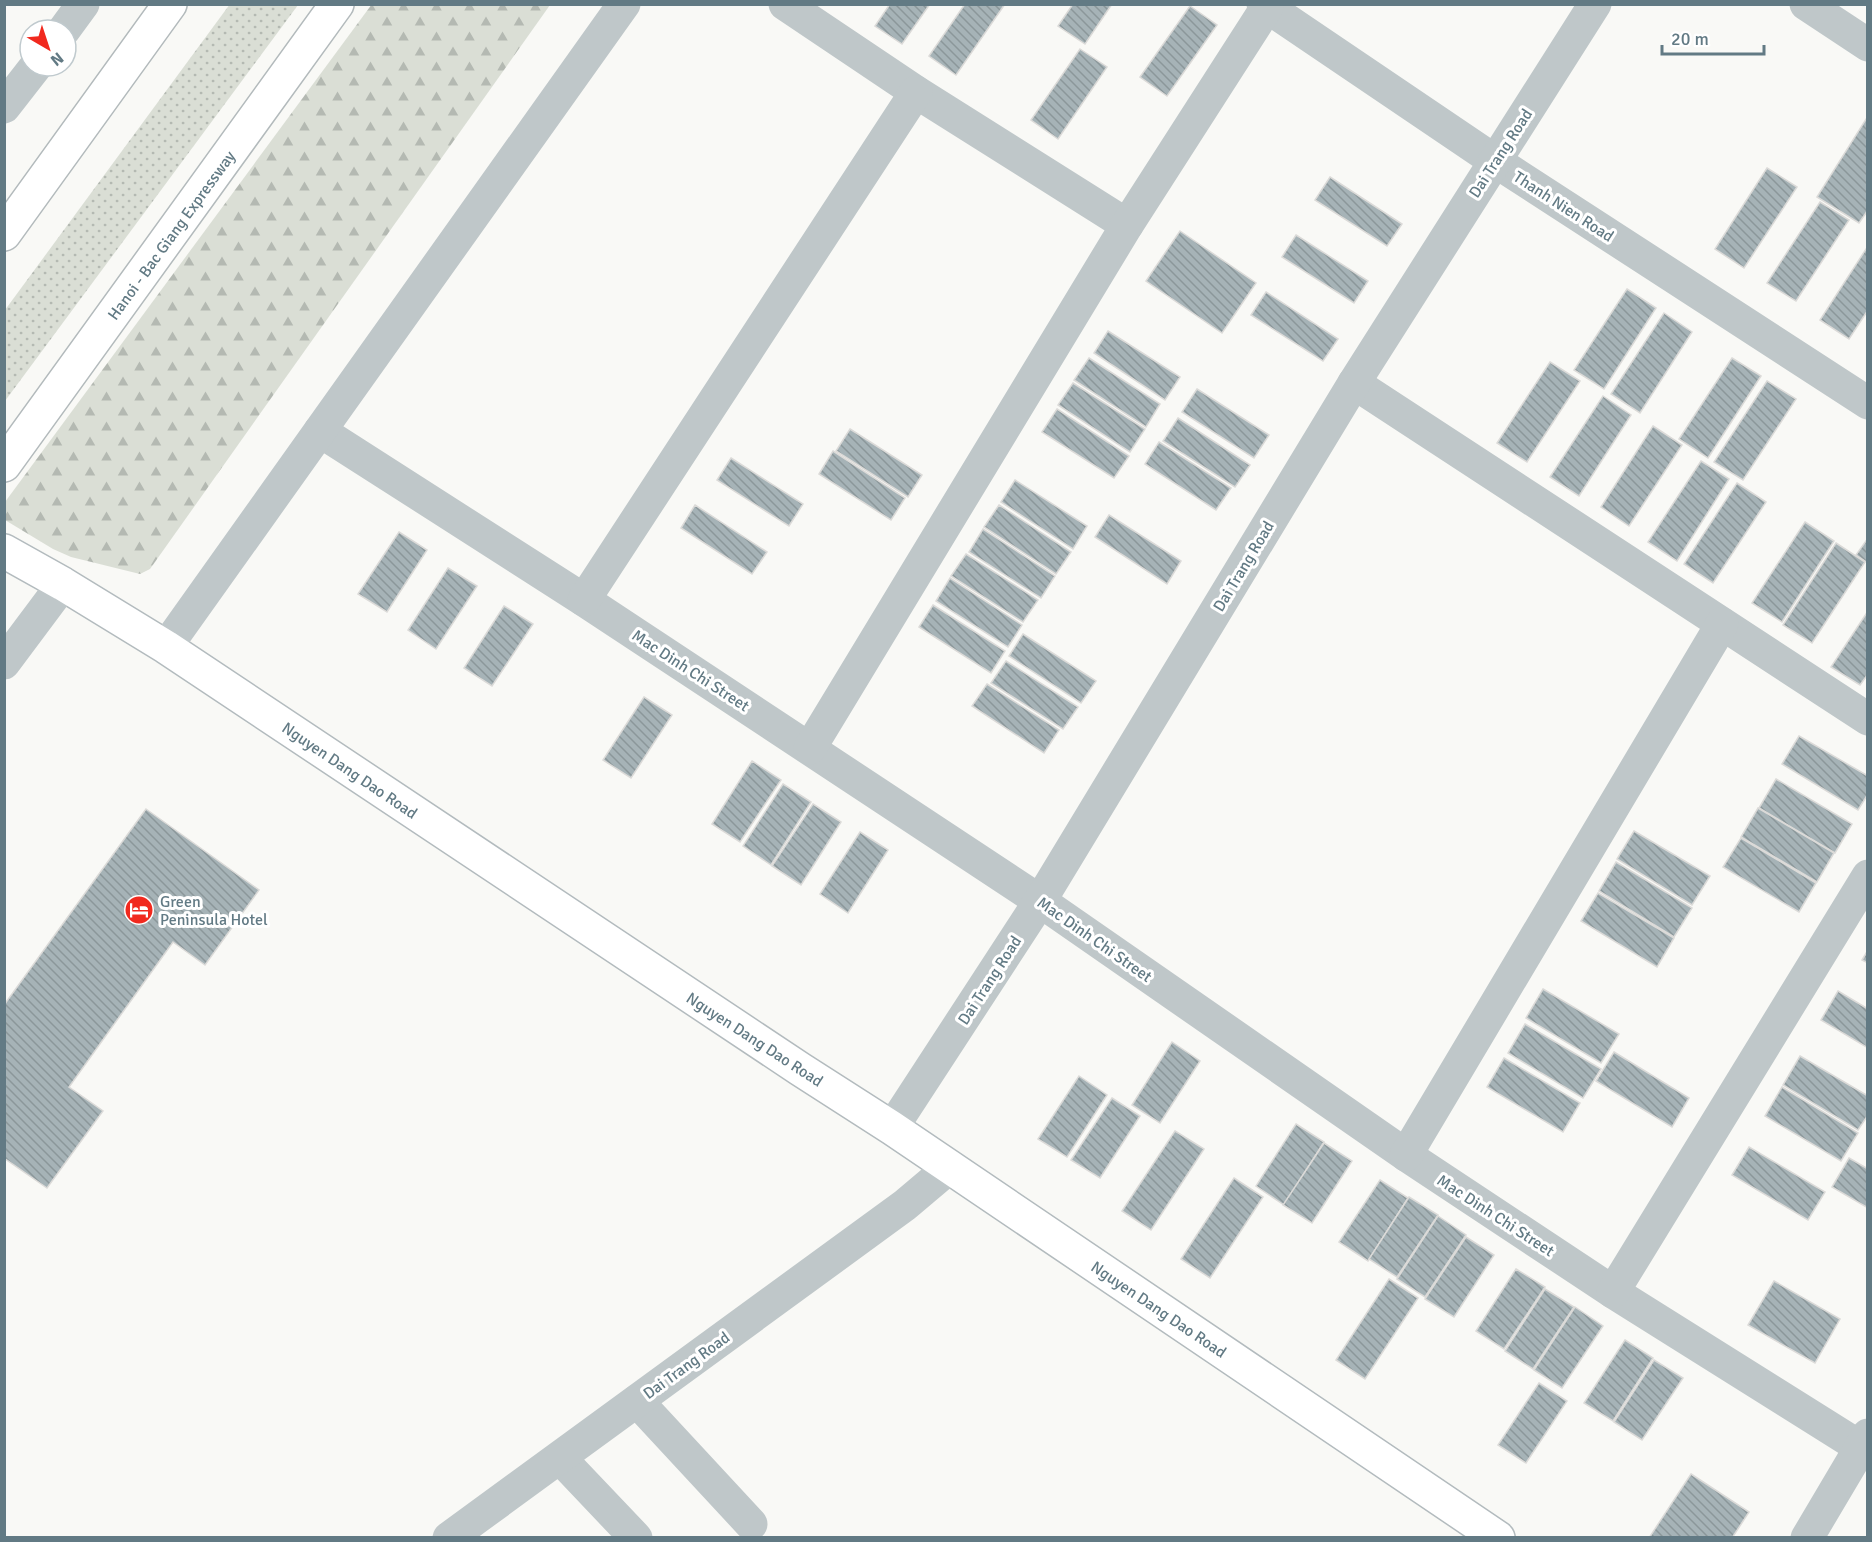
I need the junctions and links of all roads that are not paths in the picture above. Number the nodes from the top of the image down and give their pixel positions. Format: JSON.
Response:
{"nodes":[{"id":1,"x":83,"y":4,"type":"edge"},
{"id":2,"x":170,"y":4,"type":"edge"},
{"id":3,"x":337,"y":4,"type":"edge"},
{"id":4,"x":624,"y":4,"type":"edge"},
{"id":5,"x":785,"y":4,"type":"edge"},
{"id":6,"x":1595,"y":4,"type":"edge"},
{"id":7,"x":1806,"y":4,"type":"edge"},
{"id":8,"x":1265,"y":6,"type":"edge"},
{"id":9,"x":73,"y":18,"type":"edge"},
{"id":10,"x":1868,"y":45,"type":"edge"},
{"id":11,"x":24,"y":78,"type":"edge"},
{"id":12,"x":916,"y":92,"type":"junction"},
{"id":13,"x":8,"y":95,"type":"edge"},
{"id":14,"x":1495,"y":161,"type":"junction"},
{"id":15,"x":1127,"y":225,"type":"junction"},
{"id":16,"x":4,"y":234,"type":"edge"},
{"id":17,"x":1354,"y":382,"type":"junction"},
{"id":18,"x":1868,"y":403,"type":"edge"},
{"id":19,"x":320,"y":431,"type":"junction"},
{"id":20,"x":4,"y":465,"type":"edge"},
{"id":21,"x":4,"y":551,"type":"edge"},
{"id":22,"x":63,"y":584,"type":"junction"},
{"id":23,"x":584,"y":600,"type":"junction"},
{"id":24,"x":1722,"y":624,"type":"junction"},
{"id":25,"x":166,"y":647,"type":"junction"},
{"id":26,"x":4,"y":663,"type":"edge"},
{"id":27,"x":1868,"y":719,"type":"edge"},
{"id":28,"x":810,"y":748,"type":"junction"},
{"id":29,"x":1868,"y":876,"type":"edge"},
{"id":30,"x":1040,"y":901,"type":"junction"},
{"id":31,"x":892,"y":1128,"type":"junction"},
{"id":32,"x":1406,"y":1155,"type":"junction"},
{"id":33,"x":950,"y":1167,"type":"junction"},
{"id":34,"x":1613,"y":1292,"type":"junction"},
{"id":35,"x":637,"y":1401,"type":"junction"},
{"id":36,"x":1865,"y":1445,"type":"edge"},
{"id":37,"x":560,"y":1458,"type":"junction"},
{"id":38,"x":751,"y":1524,"type":"dead end"},
{"id":39,"x":449,"y":1538,"type":"edge"},
{"id":40,"x":636,"y":1538,"type":"edge"},
{"id":41,"x":1498,"y":1538,"type":"edge"},
{"id":42,"x":1807,"y":1538,"type":"edge"}],
"edges":[{"from":1,"to":9,"type":"street"},
{"from":2,"to":16,"type":"main road"},
{"from":3,"to":20,"type":"main road","name":"Hanoi - Bac Giang Expressway"},
{"from":4,"to":19,"type":"street"},
{"from":5,"to":12,"type":"street"},
{"from":6,"to":14,"type":"street","name":"Dai Trang Road"},
{"from":7,"to":10,"type":"street"},
{"from":8,"to":14,"type":"street","name":"Thanh Nien Road"},
{"from":8,"to":15,"type":"street"},
{"from":11,"to":13,"type":"street"},
{"from":12,"to":15,"type":"street"},
{"from":12,"to":23,"type":"street"},
{"from":14,"to":17,"type":"street","name":"Dai Trang Road"},
{"from":14,"to":18,"type":"street","name":"Thanh Nien Road"},
{"from":15,"to":28,"type":"street"},
{"from":17,"to":24,"type":"street"},
{"from":17,"to":30,"type":"street","name":"Dai Trang Road"},
{"from":19,"to":23,"type":"street","name":"Mac Dinh Chi Street"},
{"from":19,"to":25,"type":"street"},
{"from":21,"to":22,"type":"main road","name":"Nguyen Dang Dao Road"},
{"from":22,"to":25,"type":"main road","name":"Nguyen Dang Dao Road"},
{"from":22,"to":26,"type":"street"},
{"from":23,"to":28,"type":"street","name":"Mac Dinh Chi Street"},
{"from":24,"to":27,"type":"street"},
{"from":24,"to":32,"type":"street"},
{"from":25,"to":31,"type":"main road","name":"Nguyen Dang Dao Road"},
{"from":28,"to":30,"type":"street","name":"Mac Dinh Chi Street"},
{"from":29,"to":34,"type":"street"},
{"from":30,"to":31,"type":"street","name":"Dai Trang Road"},
{"from":30,"to":32,"type":"street","name":"Mac Dinh Chi Street"},
{"from":31,"to":33,"type":"main road","name":"Nguyen Dang Dao Road"},
{"from":32,"to":34,"type":"street","name":"Mac Dinh Chi Street"},
{"from":33,"to":35,"type":"street","name":"Dai Trang Road"},
{"from":33,"to":41,"type":"main road","name":"Nguyen Dang Dao Road"},
{"from":34,"to":36,"type":"street","name":"Mac Dinh Chi Street"},
{"from":35,"to":37,"type":"street","name":"Dai Trang Road"},
{"from":35,"to":38,"type":"street"},
{"from":36,"to":42,"type":"street"},
{"from":37,"to":39,"type":"street","name":"Dai Trang Road"},
{"from":37,"to":40,"type":"street"}]}
